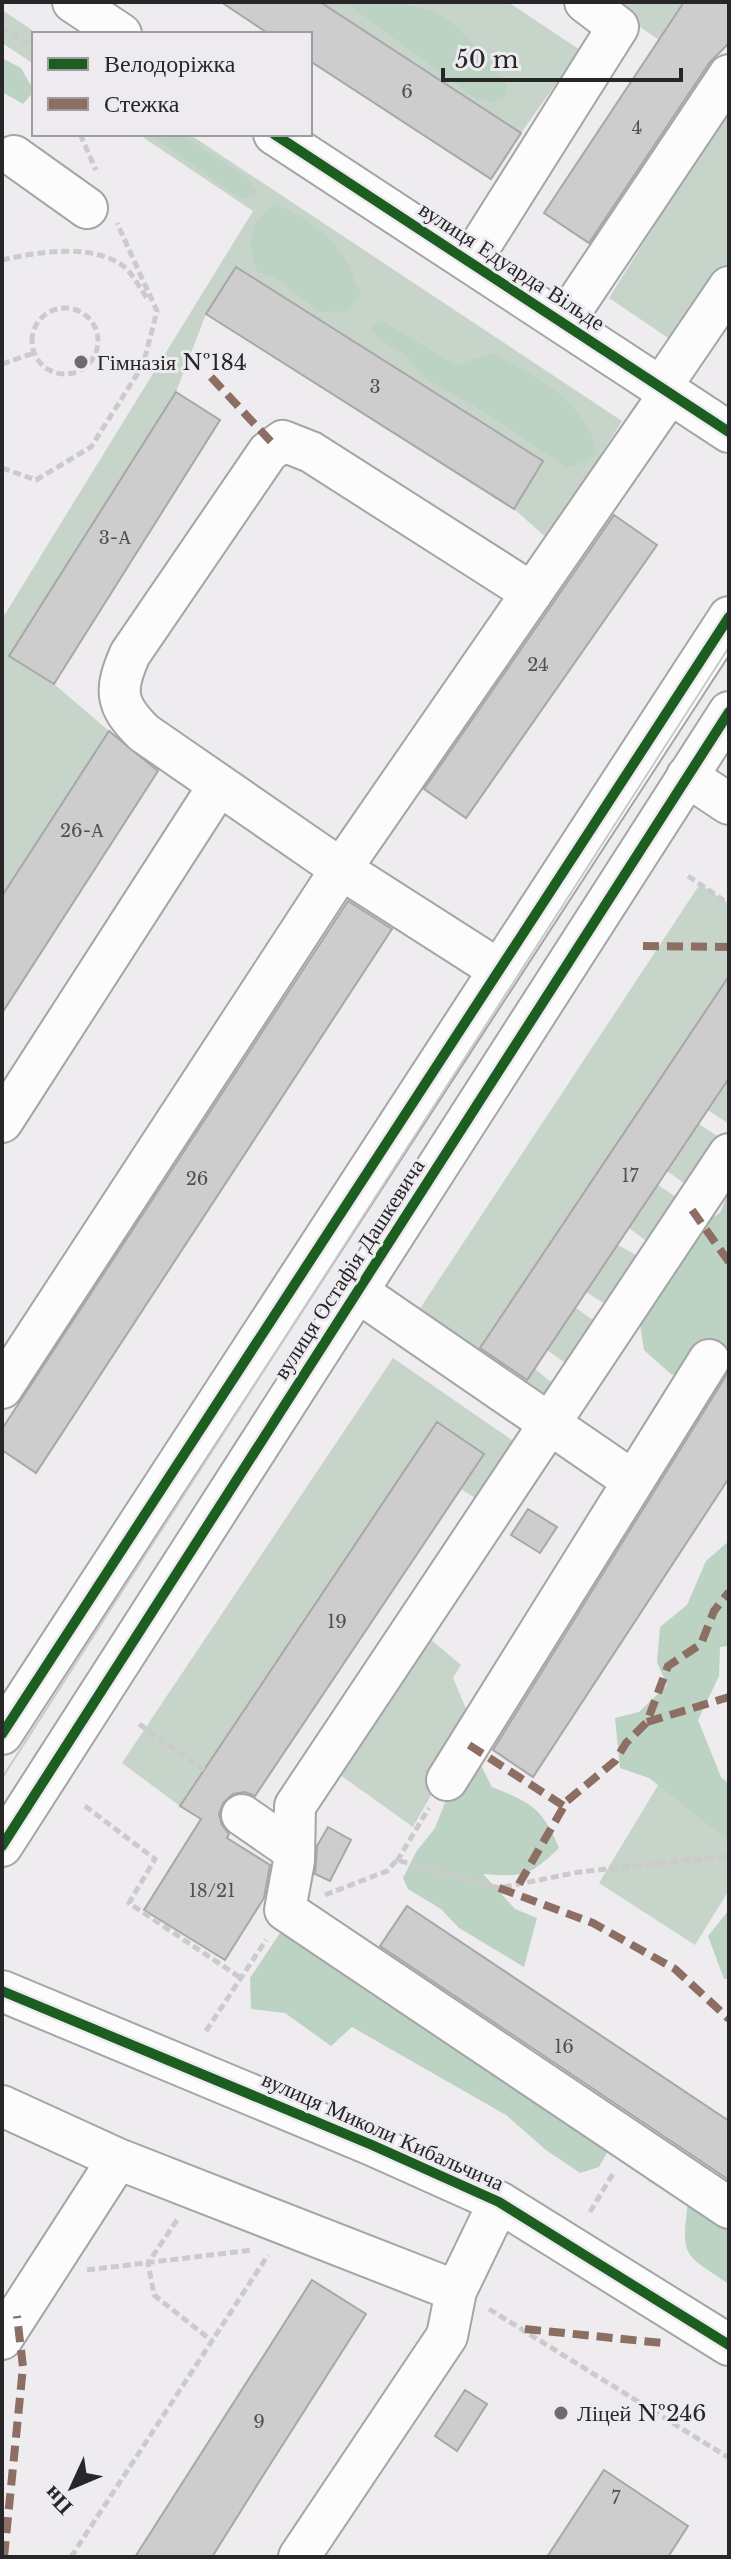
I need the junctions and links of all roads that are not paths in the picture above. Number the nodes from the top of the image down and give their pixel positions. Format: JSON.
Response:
{"nodes":[{"id":1,"x":73,"y":2,"type":"edge"},
{"id":2,"x":585,"y":2,"type":"edge"},
{"id":3,"x":118,"y":32,"type":"edge"},
{"id":4,"x":729,"y":75,"type":"edge"},
{"id":5,"x":277,"y":136,"type":"edge"},
{"id":6,"x":6,"y":159,"type":"edge"},
{"id":7,"x":87,"y":208,"type":"dead end"},
{"id":8,"x":470,"y":262,"type":"junction"},
{"id":9,"x":729,"y":287,"type":"edge"},
{"id":10,"x":563,"y":323,"type":"junction"},
{"id":11,"x":666,"y":390,"type":"junction"},
{"id":12,"x":729,"y":432,"type":"edge"},
{"id":13,"x":532,"y":593,"type":"junction"},
{"id":14,"x":729,"y":617,"type":"edge"},
{"id":15,"x":729,"y":712,"type":"edge"},
{"id":16,"x":687,"y":776,"type":"junction"},
{"id":17,"x":219,"y":785,"type":"junction"},
{"id":18,"x":729,"y":804,"type":"edge"},
{"id":19,"x":341,"y":869,"type":"junction"},
{"id":20,"x":499,"y":970,"type":"junction"},
{"id":21,"x":2,"y":1122,"type":"edge"},
{"id":22,"x":729,"y":1154,"type":"edge"},
{"id":23,"x":358,"y":1292,"type":"junction"},
{"id":24,"x":709,"y":1360,"type":"dead end"},
{"id":25,"x":2,"y":1388,"type":"edge"},
{"id":26,"x":549,"y":1425,"type":"junction"},
{"id":27,"x":633,"y":1481,"type":"junction"},
{"id":28,"x":16,"y":1680,"type":"edge"},
{"id":29,"x":2,"y":1734,"type":"edge"},
{"id":30,"x":447,"y":1780,"type":"road end"},
{"id":31,"x":242,"y":1815,"type":"dead end"},
{"id":32,"x":2,"y":1846,"type":"edge"},
{"id":33,"x":294,"y":1851,"type":"junction"},
{"id":34,"x":2,"y":1991,"type":"edge"},
{"id":35,"x":2,"y":2106,"type":"edge"},
{"id":36,"x":118,"y":2159,"type":"junction"},
{"id":37,"x":499,"y":2202,"type":"junction"},
{"id":38,"x":729,"y":2208,"type":"edge"},
{"id":39,"x":456,"y":2291,"type":"junction"},
{"id":40,"x":2,"y":2339,"type":"edge"},
{"id":41,"x":729,"y":2345,"type":"edge"},
{"id":42,"x":299,"y":2557,"type":"edge"}],
"edges":[{"from":1,"to":3,"type":"street"},
{"from":2,"to":8,"type":"street"},
{"from":4,"to":10,"type":"street"},
{"from":5,"to":8,"type":"street","name":"вулиця Едуарда Вільде"},
{"from":6,"to":7,"type":"street"},
{"from":8,"to":10,"type":"street","name":"вулиця Едуарда Вільде"},
{"from":9,"to":11,"type":"street"},
{"from":10,"to":11,"type":"street","name":"вулиця Едуарда Вільде"},
{"from":11,"to":12,"type":"street","name":"вулиця Едуарда Вільде"},
{"from":11,"to":13,"type":"street"},
{"from":13,"to":17,"type":"street"},
{"from":13,"to":19,"type":"street"},
{"from":14,"to":20,"type":"street","name":"вулиця Остафія Дашкевича"},
{"from":15,"to":16,"type":"street","name":"вулиця Остафія Дашкевича"},
{"from":16,"to":18,"type":"street"},
{"from":16,"to":23,"type":"street","name":"вулиця Остафія Дашкевича"},
{"from":17,"to":19,"type":"street"},
{"from":17,"to":21,"type":"street"},
{"from":19,"to":20,"type":"street"},
{"from":19,"to":25,"type":"street"},
{"from":20,"to":28,"type":"street","name":"вулиця Остафія Дашкевича"},
{"from":22,"to":26,"type":"street"},
{"from":23,"to":26,"type":"street"},
{"from":23,"to":32,"type":"street","name":"вулиця Остафія Дашкевича"},
{"from":24,"to":27,"type":"street"},
{"from":26,"to":27,"type":"street"},
{"from":26,"to":33,"type":"street"},
{"from":27,"to":30,"type":"street"},
{"from":28,"to":29,"type":"street","name":"вулиця Остафія Дашкевича"},
{"from":31,"to":33,"type":"street"},
{"from":33,"to":38,"type":"street"},
{"from":34,"to":37,"type":"street","name":"вулиця Миколи Кибальчича"},
{"from":35,"to":36,"type":"street"},
{"from":36,"to":39,"type":"street"},
{"from":36,"to":40,"type":"street"},
{"from":37,"to":39,"type":"street"},
{"from":37,"to":41,"type":"street","name":"вулиця Миколи Кибальчича"},
{"from":39,"to":42,"type":"street"}]}
